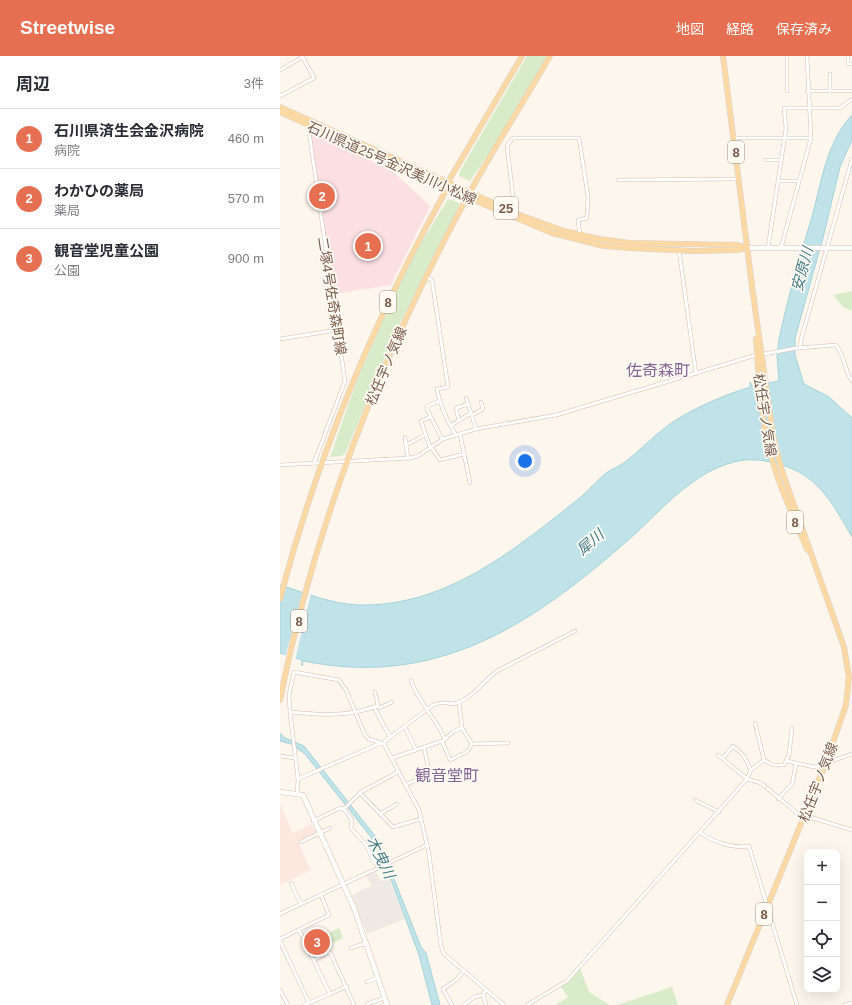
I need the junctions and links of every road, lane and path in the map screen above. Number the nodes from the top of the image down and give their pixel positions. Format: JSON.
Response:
{"nodes":[{"id":1,"x":522,"y":56,"type":"edge"},
{"id":2,"x":550,"y":56,"type":"edge"},
{"id":3,"x":723,"y":56,"type":"edge"},
{"id":4,"x":787,"y":56,"type":"edge"},
{"id":5,"x":807,"y":56,"type":"edge"},
{"id":6,"x":848,"y":56,"type":"edge"},
{"id":7,"x":302,"y":57,"type":"edge"},
{"id":8,"x":852,"y":64,"type":"edge"},
{"id":9,"x":280,"y":70,"type":"edge"},
{"id":10,"x":830,"y":74,"type":"dead end"},
{"id":11,"x":787,"y":91,"type":"dead end"},
{"id":12,"x":807,"y":91,"type":"junction"},
{"id":13,"x":830,"y":91,"type":"junction"},
{"id":14,"x":852,"y":91,"type":"edge"},
{"id":15,"x":280,"y":96,"type":"edge"},
{"id":16,"x":852,"y":98,"type":"edge"},
{"id":17,"x":280,"y":107,"type":"edge"},
{"id":18,"x":809,"y":108,"type":"junction"},
{"id":19,"x":280,"y":112,"type":"edge"},
{"id":20,"x":308,"y":125,"type":"junction"},
{"id":21,"x":734,"y":138,"type":"junction"},
{"id":22,"x":785,"y":138,"type":"junction"},
{"id":23,"x":811,"y":138,"type":"junction"},
{"id":24,"x":852,"y":159,"type":"edge"},
{"id":25,"x":766,"y":160,"type":"dead end"},
{"id":26,"x":781,"y":160,"type":"junction"},
{"id":27,"x":739,"y":179,"type":"junction"},
{"id":28,"x":618,"y":180,"type":"dead end"},
{"id":29,"x":778,"y":181,"type":"junction"},
{"id":30,"x":799,"y":181,"type":"junction"},
{"id":31,"x":448,"y":182,"type":"junction"},
{"id":32,"x":446,"y":188,"type":"junction"},
{"id":33,"x":470,"y":192,"type":"junction"},
{"id":34,"x":468,"y":198,"type":"junction"},
{"id":35,"x":515,"y":213,"type":"junction"},
{"id":36,"x":580,"y":235,"type":"junction"},
{"id":37,"x":748,"y":248,"type":"junction"},
{"id":38,"x":768,"y":248,"type":"junction"},
{"id":39,"x":781,"y":248,"type":"junction"},
{"id":40,"x":825,"y":248,"type":"junction"},
{"id":41,"x":852,"y":248,"type":"edge"},
{"id":42,"x":678,"y":250,"type":"junction"},
{"id":43,"x":426,"y":277,"type":"junction"},
{"id":44,"x":337,"y":330,"type":"junction"},
{"id":45,"x":280,"y":339,"type":"edge"},
{"id":46,"x":799,"y":348,"type":"junction"},
{"id":47,"x":759,"y":355,"type":"junction"},
{"id":48,"x":696,"y":374,"type":"junction"},
{"id":49,"x":761,"y":376,"type":"junction"},
{"id":50,"x":345,"y":381,"type":"junction"},
{"id":51,"x":852,"y":381,"type":"edge"},
{"id":52,"x":351,"y":387,"type":"junction"},
{"id":53,"x":466,"y":398,"type":"dead end"},
{"id":54,"x":440,"y":401,"type":"junction"},
{"id":55,"x":482,"y":402,"type":"dead end"},
{"id":56,"x":468,"y":404,"type":"junction"},
{"id":57,"x":471,"y":414,"type":"junction"},
{"id":58,"x":430,"y":417,"type":"junction"},
{"id":59,"x":459,"y":421,"type":"junction"},
{"id":60,"x":450,"y":426,"type":"junction"},
{"id":61,"x":476,"y":429,"type":"junction"},
{"id":62,"x":458,"y":434,"type":"junction"},
{"id":63,"x":425,"y":435,"type":"junction"},
{"id":64,"x":405,"y":437,"type":"dead end"},
{"id":65,"x":442,"y":439,"type":"junction"},
{"id":66,"x":406,"y":445,"type":"junction"},
{"id":67,"x":431,"y":447,"type":"junction"},
{"id":68,"x":464,"y":454,"type":"junction"},
{"id":69,"x":408,"y":458,"type":"junction"},
{"id":70,"x":347,"y":460,"type":"junction"},
{"id":71,"x":314,"y":462,"type":"junction"},
{"id":72,"x":322,"y":462,"type":"junction"},
{"id":73,"x":280,"y":465,"type":"edge"},
{"id":74,"x":470,"y":483,"type":"dead end"},
{"id":75,"x":810,"y":552,"type":"junction"},
{"id":76,"x":280,"y":599,"type":"edge"},
{"id":77,"x":576,"y":631,"type":"dead end"},
{"id":78,"x":410,"y":680,"type":"dead end"},
{"id":79,"x":375,"y":692,"type":"dead end"},
{"id":80,"x":280,"y":700,"type":"edge"},
{"id":81,"x":392,"y":702,"type":"dead end"},
{"id":82,"x":459,"y":702,"type":"junction"},
{"id":83,"x":849,"y":705,"type":"edge"},
{"id":84,"x":378,"y":706,"type":"junction"},
{"id":85,"x":374,"y":707,"type":"junction"},
{"id":86,"x":426,"y":710,"type":"junction"},
{"id":87,"x":290,"y":712,"type":"junction"},
{"id":88,"x":355,"y":714,"type":"junction"},
{"id":89,"x":755,"y":724,"type":"dead end"},
{"id":90,"x":404,"y":727,"type":"junction"},
{"id":91,"x":462,"y":728,"type":"junction"},
{"id":92,"x":792,"y":728,"type":"dead end"},
{"id":93,"x":390,"y":737,"type":"junction"},
{"id":94,"x":444,"y":740,"type":"junction"},
{"id":95,"x":383,"y":743,"type":"junction"},
{"id":96,"x":508,"y":743,"type":"dead end"},
{"id":97,"x":472,"y":744,"type":"junction"},
{"id":98,"x":424,"y":747,"type":"junction"},
{"id":99,"x":416,"y":750,"type":"junction"},
{"id":100,"x":852,"y":754,"type":"edge"},
{"id":101,"x":718,"y":755,"type":"dead end"},
{"id":102,"x":280,"y":756,"type":"edge"},
{"id":103,"x":295,"y":758,"type":"junction"},
{"id":104,"x":392,"y":758,"type":"junction"},
{"id":105,"x":723,"y":758,"type":"junction"},
{"id":106,"x":764,"y":760,"type":"junction"},
{"id":107,"x":787,"y":761,"type":"junction"},
{"id":108,"x":796,"y":764,"type":"junction"},
{"id":109,"x":825,"y":764,"type":"junction"},
{"id":110,"x":751,"y":770,"type":"junction"},
{"id":111,"x":398,"y":772,"type":"junction"},
{"id":112,"x":298,"y":779,"type":"junction"},
{"id":113,"x":747,"y":779,"type":"junction"},
{"id":114,"x":405,"y":785,"type":"junction"},
{"id":115,"x":280,"y":792,"type":"edge"},
{"id":116,"x":360,"y":793,"type":"junction"},
{"id":117,"x":296,"y":795,"type":"junction"},
{"id":118,"x":778,"y":799,"type":"junction"},
{"id":119,"x":695,"y":800,"type":"dead end"},
{"id":120,"x":397,"y":804,"type":"dead end"},
{"id":121,"x":345,"y":808,"type":"junction"},
{"id":122,"x":719,"y":812,"type":"junction"},
{"id":123,"x":380,"y":814,"type":"junction"},
{"id":124,"x":804,"y":816,"type":"junction"},
{"id":125,"x":421,"y":819,"type":"junction"},
{"id":126,"x":313,"y":820,"type":"junction"},
{"id":127,"x":330,"y":828,"type":"dead end"},
{"id":128,"x":852,"y":830,"type":"edge"},
{"id":129,"x":319,"y":833,"type":"junction"},
{"id":130,"x":701,"y":833,"type":"junction"},
{"id":131,"x":301,"y":842,"type":"dead end"},
{"id":132,"x":427,"y":845,"type":"junction"},
{"id":133,"x":379,"y":867,"type":"junction"},
{"id":134,"x":291,"y":883,"type":"dead end"},
{"id":135,"x":343,"y":884,"type":"junction"},
{"id":136,"x":321,"y":895,"type":"junction"},
{"id":137,"x":301,"y":904,"type":"junction"},
{"id":138,"x":767,"y":906,"type":"junction"},
{"id":139,"x":280,"y":914,"type":"edge"},
{"id":140,"x":299,"y":930,"type":"junction"},
{"id":141,"x":280,"y":940,"type":"edge"},
{"id":142,"x":366,"y":943,"type":"junction"},
{"id":143,"x":351,"y":948,"type":"dead end"},
{"id":144,"x":314,"y":960,"type":"junction"},
{"id":145,"x":464,"y":971,"type":"junction"},
{"id":146,"x":377,"y":978,"type":"junction"},
{"id":147,"x":367,"y":982,"type":"dead end"},
{"id":148,"x":347,"y":986,"type":"junction"},
{"id":149,"x":486,"y":989,"type":"junction"},
{"id":150,"x":280,"y":990,"type":"edge"},
{"id":151,"x":330,"y":994,"type":"junction"},
{"id":152,"x":483,"y":995,"type":"junction"},
{"id":153,"x":384,"y":998,"type":"junction"},
{"id":154,"x":309,"y":1003,"type":"junction"},
{"id":155,"x":852,"y":1003,"type":"edge"},
{"id":156,"x":367,"y":1004,"type":"dead end"},
{"id":157,"x":288,"y":1005,"type":"edge"},
{"id":158,"x":304,"y":1005,"type":"edge"},
{"id":159,"x":354,"y":1005,"type":"edge"},
{"id":160,"x":387,"y":1005,"type":"edge"},
{"id":161,"x":452,"y":1005,"type":"edge"},
{"id":162,"x":464,"y":1005,"type":"edge"},
{"id":163,"x":486,"y":1005,"type":"edge"},
{"id":164,"x":504,"y":1005,"type":"edge"},
{"id":165,"x":527,"y":1005,"type":"edge"},
{"id":166,"x":727,"y":1005,"type":"edge"},
{"id":167,"x":798,"y":1005,"type":"edge"},
{"id":168,"x":844,"y":1005,"type":"edge"}],
"edges":[{"from":1,"to":31,"type":"main road","name":"松任宇ノ気線","number":"8"},
{"from":2,"to":33,"type":"main road","name":"松任宇ノ気線","number":"8"},
{"from":3,"to":21,"type":"main road","name":"松任宇ノ気線","number":"8"},
{"from":4,"to":11,"type":"street"},
{"from":5,"to":12,"type":"street"},
{"from":6,"to":8,"type":"street"},
{"from":7,"to":9,"type":"street"},
{"from":7,"to":15,"type":"street"},
{"from":10,"to":13,"type":"street"},
{"from":12,"to":13,"type":"street"},
{"from":12,"to":18,"type":"street"},
{"from":13,"to":14,"type":"street"},
{"from":16,"to":18,"type":"street"},
{"from":17,"to":31,"type":"main road","name":"石川県道25号金沢美川小松線","number":"25"},
{"from":18,"to":22,"type":"street"},
{"from":18,"to":23,"type":"street"},
{"from":19,"to":20,"type":"main road","name":"石川県道25号金沢美川小松線","number":"25"},
{"from":20,"to":32,"type":"main road","name":"石川県道25号金沢美川小松線","number":"25"},
{"from":20,"to":44,"type":"street","name":"二塚4号佐奇森町線"},
{"from":21,"to":22,"type":"street"},
{"from":21,"to":27,"type":"main road","name":"松任宇ノ気線","number":"8"},
{"from":22,"to":23,"type":"street"},
{"from":22,"to":26,"type":"street"},
{"from":23,"to":30,"type":"street"},
{"from":24,"to":40,"type":"street"},
{"from":25,"to":26,"type":"street"},
{"from":26,"to":29,"type":"street"},
{"from":27,"to":28,"type":"street"},
{"from":27,"to":37,"type":"main road","name":"松任宇ノ気線","number":"8"},
{"from":29,"to":30,"type":"street"},
{"from":29,"to":38,"type":"street"},
{"from":30,"to":39,"type":"street"},
{"from":31,"to":32,"type":"main road","name":"松任宇ノ気線","number":"8"},
{"from":31,"to":33,"type":"main road","name":"石川県道25号金沢美川小松線","number":"25"},
{"from":32,"to":34,"type":"main road","name":"石川県道25号金沢美川小松線","number":"25"},
{"from":32,"to":52,"type":"main road","name":"松任宇ノ気線","number":"8"},
{"from":33,"to":34,"type":"main road","name":"松任宇ノ気線","number":"8"},
{"from":33,"to":35,"type":"main road","name":"石川県道25号金沢美川小松線","number":"25"},
{"from":34,"to":42,"type":"main road","name":"石川県道25号金沢美川小松線","number":"25"},
{"from":34,"to":43,"type":"main road","name":"松任宇ノ気線","number":"8"},
{"from":35,"to":36,"type":"main road","name":"石川県道25号金沢美川小松線","number":"25"},
{"from":35,"to":36,"type":"street"},
{"from":36,"to":37,"type":"main road","name":"石川県道25号金沢美川小松線","number":"25"},
{"from":37,"to":38,"type":"street"},
{"from":37,"to":42,"type":"main road","name":"石川県道25号金沢美川小松線","number":"25"},
{"from":37,"to":47,"type":"main road","name":"松任宇ノ気線","number":"8"},
{"from":38,"to":39,"type":"street"},
{"from":39,"to":40,"type":"street"},
{"from":40,"to":41,"type":"street"},
{"from":40,"to":46,"type":"street"},
{"from":42,"to":48,"type":"street"},
{"from":43,"to":54,"type":"street"},
{"from":43,"to":70,"type":"main road","name":"松任宇ノ気線","number":"8"},
{"from":44,"to":45,"type":"street"},
{"from":44,"to":50,"type":"street","name":"二塚4号佐奇森町線"},
{"from":46,"to":47,"type":"street"},
{"from":46,"to":51,"type":"street"},
{"from":47,"to":48,"type":"street"},
{"from":47,"to":49,"type":"main road","name":"松任宇ノ気線","number":"8"},
{"from":48,"to":61,"type":"street"},
{"from":49,"to":75,"type":"main road","name":"松任宇ノ気線","number":"8"},
{"from":49,"to":75,"type":"main road","name":"松任宇ノ気線","number":"8"},
{"from":50,"to":52,"type":"street"},
{"from":50,"to":71,"type":"street","name":"二塚4号佐奇森町線"},
{"from":52,"to":72,"type":"main road","name":"松任宇ノ気線","number":"8"},
{"from":53,"to":56,"type":"street"},
{"from":54,"to":58,"type":"street"},
{"from":54,"to":60,"type":"street"},
{"from":55,"to":57,"type":"street"},
{"from":56,"to":57,"type":"street"},
{"from":56,"to":59,"type":"street"},
{"from":57,"to":59,"type":"street"},
{"from":57,"to":61,"type":"street"},
{"from":58,"to":63,"type":"street"},
{"from":58,"to":65,"type":"street"},
{"from":59,"to":60,"type":"street"},
{"from":60,"to":62,"type":"street"},
{"from":61,"to":62,"type":"street"},
{"from":62,"to":65,"type":"street"},
{"from":62,"to":68,"type":"street"},
{"from":63,"to":66,"type":"street"},
{"from":63,"to":67,"type":"street"},
{"from":64,"to":66,"type":"street"},
{"from":65,"to":67,"type":"street"},
{"from":66,"to":69,"type":"street"},
{"from":67,"to":68,"type":"street"},
{"from":67,"to":69,"type":"street"},
{"from":68,"to":74,"type":"street"},
{"from":69,"to":70,"type":"street"},
{"from":70,"to":72,"type":"street"},
{"from":70,"to":80,"type":"main road","name":"松任宇ノ気線","number":"8"},
{"from":71,"to":72,"type":"street"},
{"from":71,"to":73,"type":"street"},
{"from":72,"to":76,"type":"main road","name":"松任宇ノ気線","number":"8"},
{"from":75,"to":83,"type":"main road","name":"松任宇ノ気線","number":"8"},
{"from":77,"to":82,"type":"street"},
{"from":78,"to":86,"type":"street"},
{"from":79,"to":84,"type":"street"},
{"from":81,"to":84,"type":"street"},
{"from":82,"to":86,"type":"street"},
{"from":82,"to":91,"type":"street"},
{"from":83,"to":109,"type":"main road","name":"松任宇ノ気線","number":"8"},
{"from":84,"to":85,"type":"street"},
{"from":85,"to":88,"type":"street"},
{"from":85,"to":93,"type":"street"},
{"from":86,"to":90,"type":"street"},
{"from":86,"to":94,"type":"street"},
{"from":87,"to":88,"type":"street"},
{"from":87,"to":88,"type":"street"},
{"from":87,"to":103,"type":"street"},
{"from":88,"to":95,"type":"street"},
{"from":89,"to":106,"type":"street"},
{"from":90,"to":93,"type":"street"},
{"from":90,"to":99,"type":"street"},
{"from":91,"to":94,"type":"street"},
{"from":91,"to":97,"type":"street"},
{"from":92,"to":107,"type":"street"},
{"from":93,"to":95,"type":"street"},
{"from":94,"to":97,"type":"street"},
{"from":94,"to":98,"type":"street"},
{"from":95,"to":104,"type":"street"},
{"from":95,"to":112,"type":"street"},
{"from":96,"to":97,"type":"street"},
{"from":98,"to":99,"type":"street"},
{"from":98,"to":114,"type":"street"},
{"from":99,"to":104,"type":"street"},
{"from":100,"to":109,"type":"street"},
{"from":101,"to":105,"type":"street"},
{"from":102,"to":103,"type":"street"},
{"from":103,"to":112,"type":"street"},
{"from":104,"to":111,"type":"street"},
{"from":105,"to":110,"type":"street"},
{"from":105,"to":113,"type":"street"},
{"from":106,"to":107,"type":"street"},
{"from":106,"to":110,"type":"street"},
{"from":107,"to":108,"type":"street"},
{"from":108,"to":109,"type":"street"},
{"from":108,"to":118,"type":"street"},
{"from":109,"to":124,"type":"main road","name":"松任宇ノ気線","number":"8"},
{"from":110,"to":113,"type":"street"},
{"from":111,"to":114,"type":"street"},
{"from":111,"to":116,"type":"street"},
{"from":112,"to":117,"type":"street"},
{"from":113,"to":118,"type":"street"},
{"from":113,"to":122,"type":"street"},
{"from":114,"to":125,"type":"street"},
{"from":115,"to":117,"type":"street"},
{"from":116,"to":121,"type":"street"},
{"from":116,"to":123,"type":"street"},
{"from":117,"to":126,"type":"street"},
{"from":118,"to":124,"type":"street"},
{"from":119,"to":122,"type":"street"},
{"from":120,"to":123,"type":"street"},
{"from":121,"to":126,"type":"street"},
{"from":121,"to":133,"type":"street"},
{"from":122,"to":130,"type":"street"},
{"from":123,"to":125,"type":"street"},
{"from":124,"to":128,"type":"street"},
{"from":124,"to":138,"type":"main road","name":"松任宇ノ気線","number":"8"},
{"from":125,"to":132,"type":"street"},
{"from":126,"to":129,"type":"street"},
{"from":127,"to":129,"type":"street"},
{"from":129,"to":131,"type":"street"},
{"from":129,"to":135,"type":"street"},
{"from":130,"to":138,"type":"street"},
{"from":130,"to":165,"type":"street"},
{"from":132,"to":133,"type":"street"},
{"from":132,"to":145,"type":"street"},
{"from":133,"to":135,"type":"street"},
{"from":134,"to":137,"type":"street"},
{"from":135,"to":136,"type":"street"},
{"from":135,"to":142,"type":"street"},
{"from":136,"to":137,"type":"street"},
{"from":136,"to":140,"type":"street"},
{"from":137,"to":139,"type":"street"},
{"from":138,"to":166,"type":"main road","name":"松任宇ノ気線","number":"8"},
{"from":138,"to":167,"type":"street"},
{"from":140,"to":141,"type":"street"},
{"from":140,"to":144,"type":"street"},
{"from":141,"to":154,"type":"street"},
{"from":142,"to":143,"type":"street"},
{"from":142,"to":146,"type":"street"},
{"from":144,"to":148,"type":"street"},
{"from":144,"to":151,"type":"street"},
{"from":145,"to":149,"type":"street"},
{"from":145,"to":161,"type":"street"},
{"from":146,"to":147,"type":"street"},
{"from":146,"to":153,"type":"street"},
{"from":148,"to":151,"type":"street"},
{"from":148,"to":159,"type":"street"},
{"from":149,"to":152,"type":"street"},
{"from":149,"to":164,"type":"street"},
{"from":150,"to":157,"type":"street"},
{"from":151,"to":154,"type":"street"},
{"from":152,"to":162,"type":"street"},
{"from":152,"to":163,"type":"street"},
{"from":153,"to":156,"type":"street"},
{"from":153,"to":160,"type":"street"},
{"from":154,"to":158,"type":"street"},
{"from":155,"to":168,"type":"street"}]}
